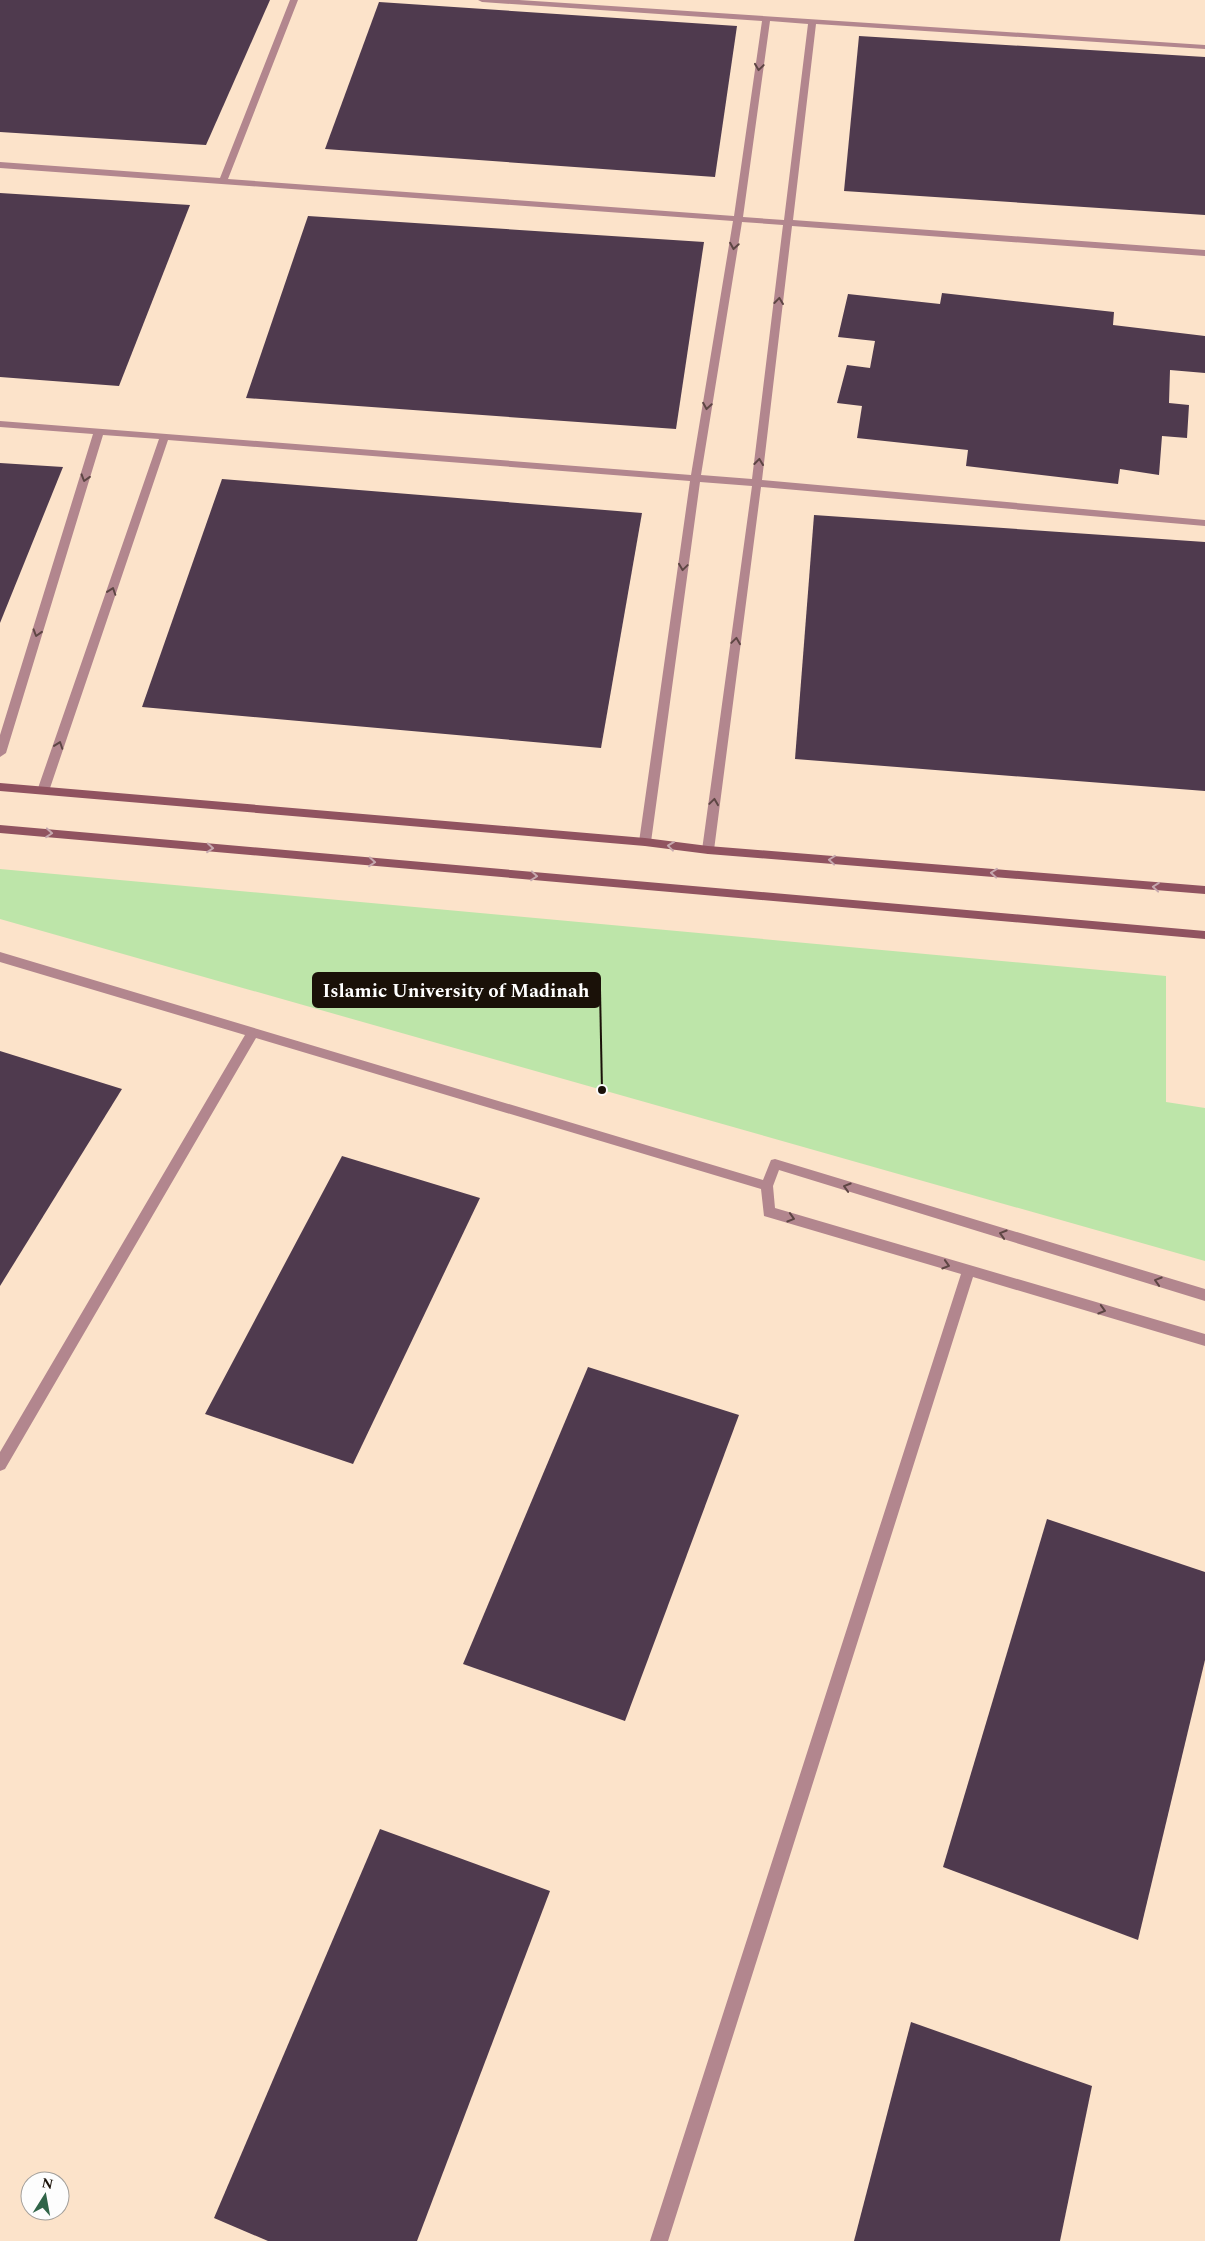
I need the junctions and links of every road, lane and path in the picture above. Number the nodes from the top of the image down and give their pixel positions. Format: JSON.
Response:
{"nodes":[{"id":1,"x":294,"y":0,"type":"edge"},
{"id":2,"x":482,"y":0,"type":"edge"},
{"id":3,"x":766,"y":19,"type":"junction"},
{"id":4,"x":812,"y":22,"type":"junction"},
{"id":5,"x":1205,"y":47,"type":"edge"},
{"id":6,"x":0,"y":165,"type":"edge"},
{"id":7,"x":222,"y":182,"type":"junction"},
{"id":8,"x":738,"y":220,"type":"junction"},
{"id":9,"x":788,"y":223,"type":"junction"},
{"id":10,"x":1205,"y":253,"type":"edge"},
{"id":11,"x":0,"y":424,"type":"edge"},
{"id":12,"x":99,"y":432,"type":"junction"},
{"id":13,"x":165,"y":436,"type":"junction"},
{"id":14,"x":695,"y":478,"type":"junction"},
{"id":15,"x":757,"y":483,"type":"junction"},
{"id":16,"x":1205,"y":523,"type":"edge"},
{"id":17,"x":0,"y":753,"type":"edge"},
{"id":18,"x":0,"y":787,"type":"edge"},
{"id":19,"x":43,"y":791,"type":"junction"},
{"id":20,"x":0,"y":828,"type":"edge"},
{"id":21,"x":644,"y":842,"type":"junction"},
{"id":22,"x":708,"y":850,"type":"junction"},
{"id":23,"x":1205,"y":890,"type":"edge"},
{"id":24,"x":1205,"y":935,"type":"edge"},
{"id":25,"x":0,"y":957,"type":"edge"},
{"id":26,"x":253,"y":1032,"type":"junction"},
{"id":27,"x":767,"y":1186,"type":"junction"},
{"id":28,"x":968,"y":1271,"type":"junction"},
{"id":29,"x":1205,"y":1296,"type":"edge"},
{"id":30,"x":1205,"y":1340,"type":"edge"},
{"id":31,"x":0,"y":1465,"type":"edge"},
{"id":32,"x":658,"y":2241,"type":"edge"}],
"edges":[{"from":1,"to":7,"type":"street"},
{"from":2,"to":3,"type":"street"},
{"from":3,"to":4,"type":"street"},
{"from":3,"to":8,"type":"street","one_way":true},
{"from":4,"to":5,"type":"street"},
{"from":4,"to":9,"type":"street"},
{"from":6,"to":7,"type":"street"},
{"from":7,"to":8,"type":"street"},
{"from":8,"to":9,"type":"street"},
{"from":8,"to":14,"type":"street","one_way":true},
{"from":9,"to":10,"type":"street"},
{"from":15,"to":9,"type":"street","one_way":true},
{"from":11,"to":12,"type":"street"},
{"from":12,"to":13,"type":"street"},
{"from":12,"to":17,"type":"street","one_way":true},
{"from":13,"to":14,"type":"street"},
{"from":19,"to":13,"type":"street","one_way":true},
{"from":14,"to":15,"type":"street"},
{"from":14,"to":21,"type":"street","one_way":true},
{"from":15,"to":16,"type":"street"},
{"from":22,"to":15,"type":"street","one_way":true},
{"from":18,"to":19,"type":"main road"},
{"from":19,"to":21,"type":"main road"},
{"from":20,"to":24,"type":"main road","one_way":true},
{"from":22,"to":21,"type":"main road","one_way":true},
{"from":23,"to":22,"type":"main road","one_way":true},
{"from":25,"to":26,"type":"street"},
{"from":26,"to":27,"type":"street"},
{"from":26,"to":31,"type":"street"},
{"from":27,"to":28,"type":"street","one_way":true},
{"from":29,"to":27,"type":"street","one_way":true},
{"from":28,"to":30,"type":"street","one_way":true},
{"from":28,"to":32,"type":"street"}]}
